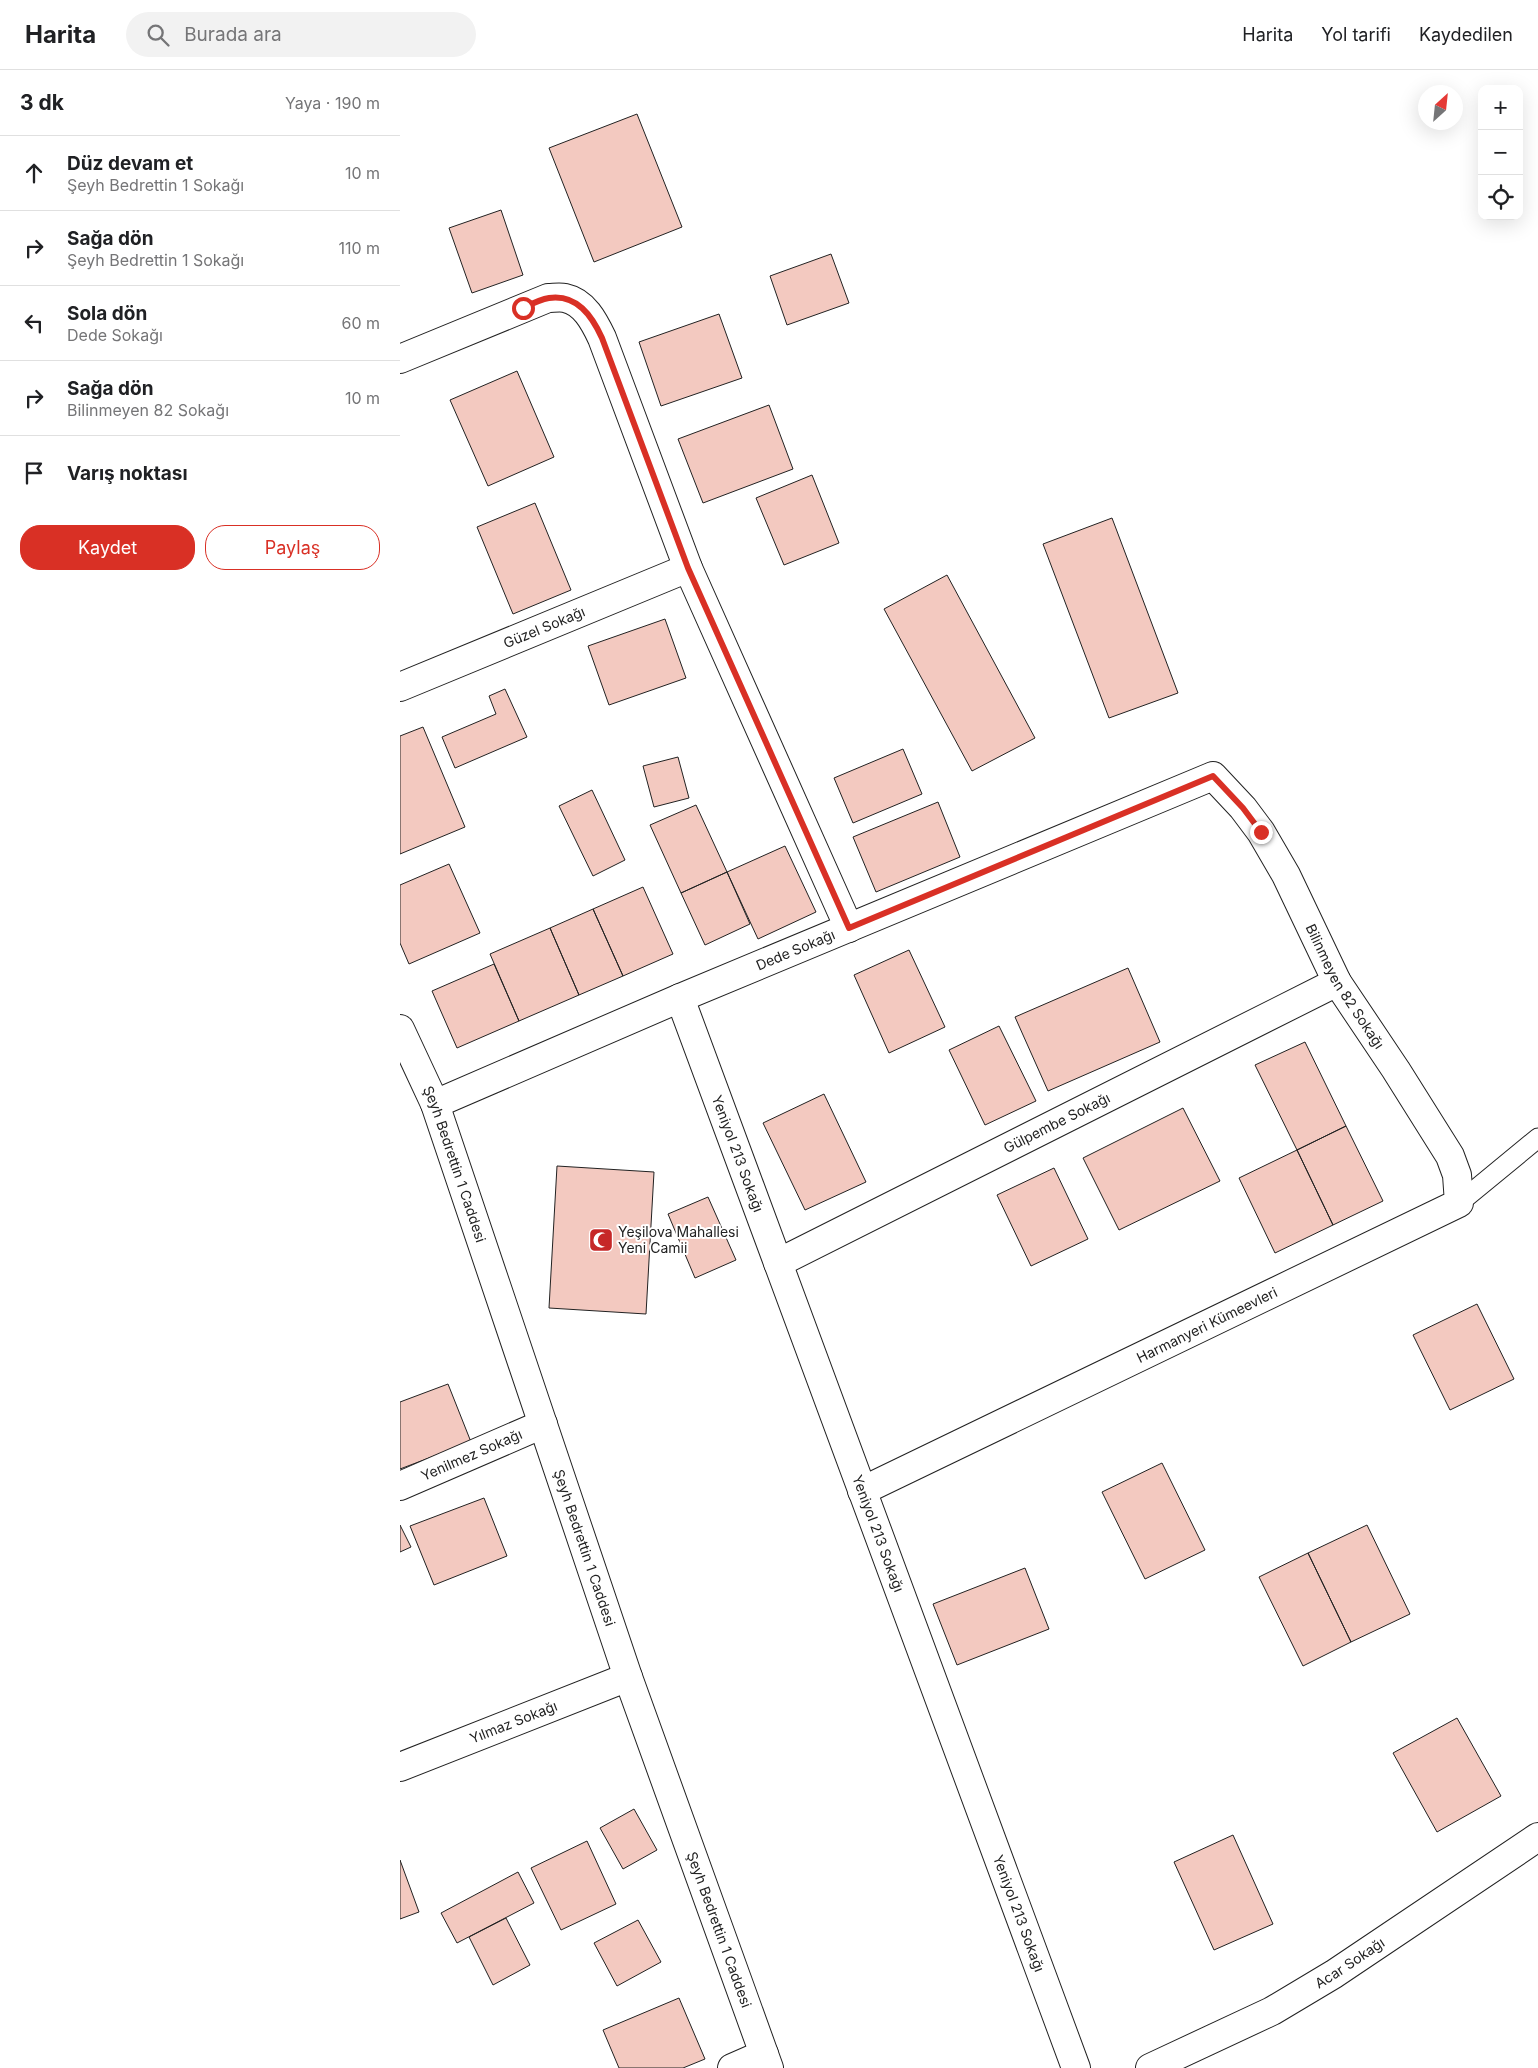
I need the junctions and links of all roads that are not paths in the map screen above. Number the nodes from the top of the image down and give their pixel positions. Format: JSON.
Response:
{"nodes":[{"id":1,"x":400,"y":359,"type":"edge"},
{"id":2,"x":688,"y":568,"type":"junction"},
{"id":3,"x":400,"y":687,"type":"edge"},
{"id":4,"x":1213,"y":776,"type":"joint"},
{"id":5,"x":849,"y":928,"type":"junction"},
{"id":6,"x":1337,"y":982,"type":"junction"},
{"id":7,"x":680,"y":998,"type":"junction"},
{"id":8,"x":400,"y":1029,"type":"edge"},
{"id":9,"x":435,"y":1104,"type":"junction"},
{"id":10,"x":1538,"y":1138,"type":"edge"},
{"id":11,"x":1459,"y":1203,"type":"junction"},
{"id":12,"x":778,"y":1263,"type":"junction"},
{"id":13,"x":543,"y":1424,"type":"junction"},
{"id":14,"x":400,"y":1486,"type":"edge"},
{"id":15,"x":862,"y":1491,"type":"junction"},
{"id":16,"x":628,"y":1677,"type":"junction"},
{"id":17,"x":400,"y":1767,"type":"edge"},
{"id":18,"x":1538,"y":1837,"type":"edge"},
{"id":19,"x":767,"y":2061,"type":"edge"},
{"id":20,"x":732,"y":2068,"type":"edge"},
{"id":21,"x":1076,"y":2068,"type":"edge"},
{"id":22,"x":1150,"y":2068,"type":"edge"}],
"edges":[{"from":1,"to":2,"type":"street"},
{"from":2,"to":3,"type":"street","name":"Güzel Sokağı"},
{"from":2,"to":5,"type":"street"},
{"from":4,"to":5,"type":"street","name":"Dede Sokağı"},
{"from":4,"to":6,"type":"street","name":"Bilinmeyen 82 Sokağı"},
{"from":5,"to":7,"type":"street","name":"Dede Sokağı"},
{"from":6,"to":11,"type":"street","name":"Bilinmeyen 82 Sokağı"},
{"from":6,"to":12,"type":"street","name":"Gülpembe Sokağı"},
{"from":7,"to":9,"type":"street","name":"Dede Sokağı"},
{"from":7,"to":12,"type":"street","name":"Yeniyol 213 Sokağı"},
{"from":8,"to":9,"type":"street","name":"Şeyh Bedrettin 1 Caddesi"},
{"from":9,"to":13,"type":"street","name":"Şeyh Bedrettin 1 Caddesi"},
{"from":10,"to":11,"type":"lane","name":"Harmanyeri Kümeevleri"},
{"from":11,"to":15,"type":"street","name":"Harmanyeri Kümeevleri"},
{"from":12,"to":15,"type":"street","name":"Yeniyol 213 Sokağı"},
{"from":13,"to":14,"type":"street","name":"Yenilmez Sokağı"},
{"from":13,"to":16,"type":"street","name":"Şeyh Bedrettin 1 Caddesi"},
{"from":15,"to":21,"type":"street","name":"Yeniyol 213 Sokağı"},
{"from":16,"to":17,"type":"street","name":"Yılmaz Sokağı"},
{"from":16,"to":19,"type":"street","name":"Şeyh Bedrettin 1 Caddesi"},
{"from":18,"to":22,"type":"street","name":"Acar Sokağı"},
{"from":19,"to":20,"type":"street"}]}
